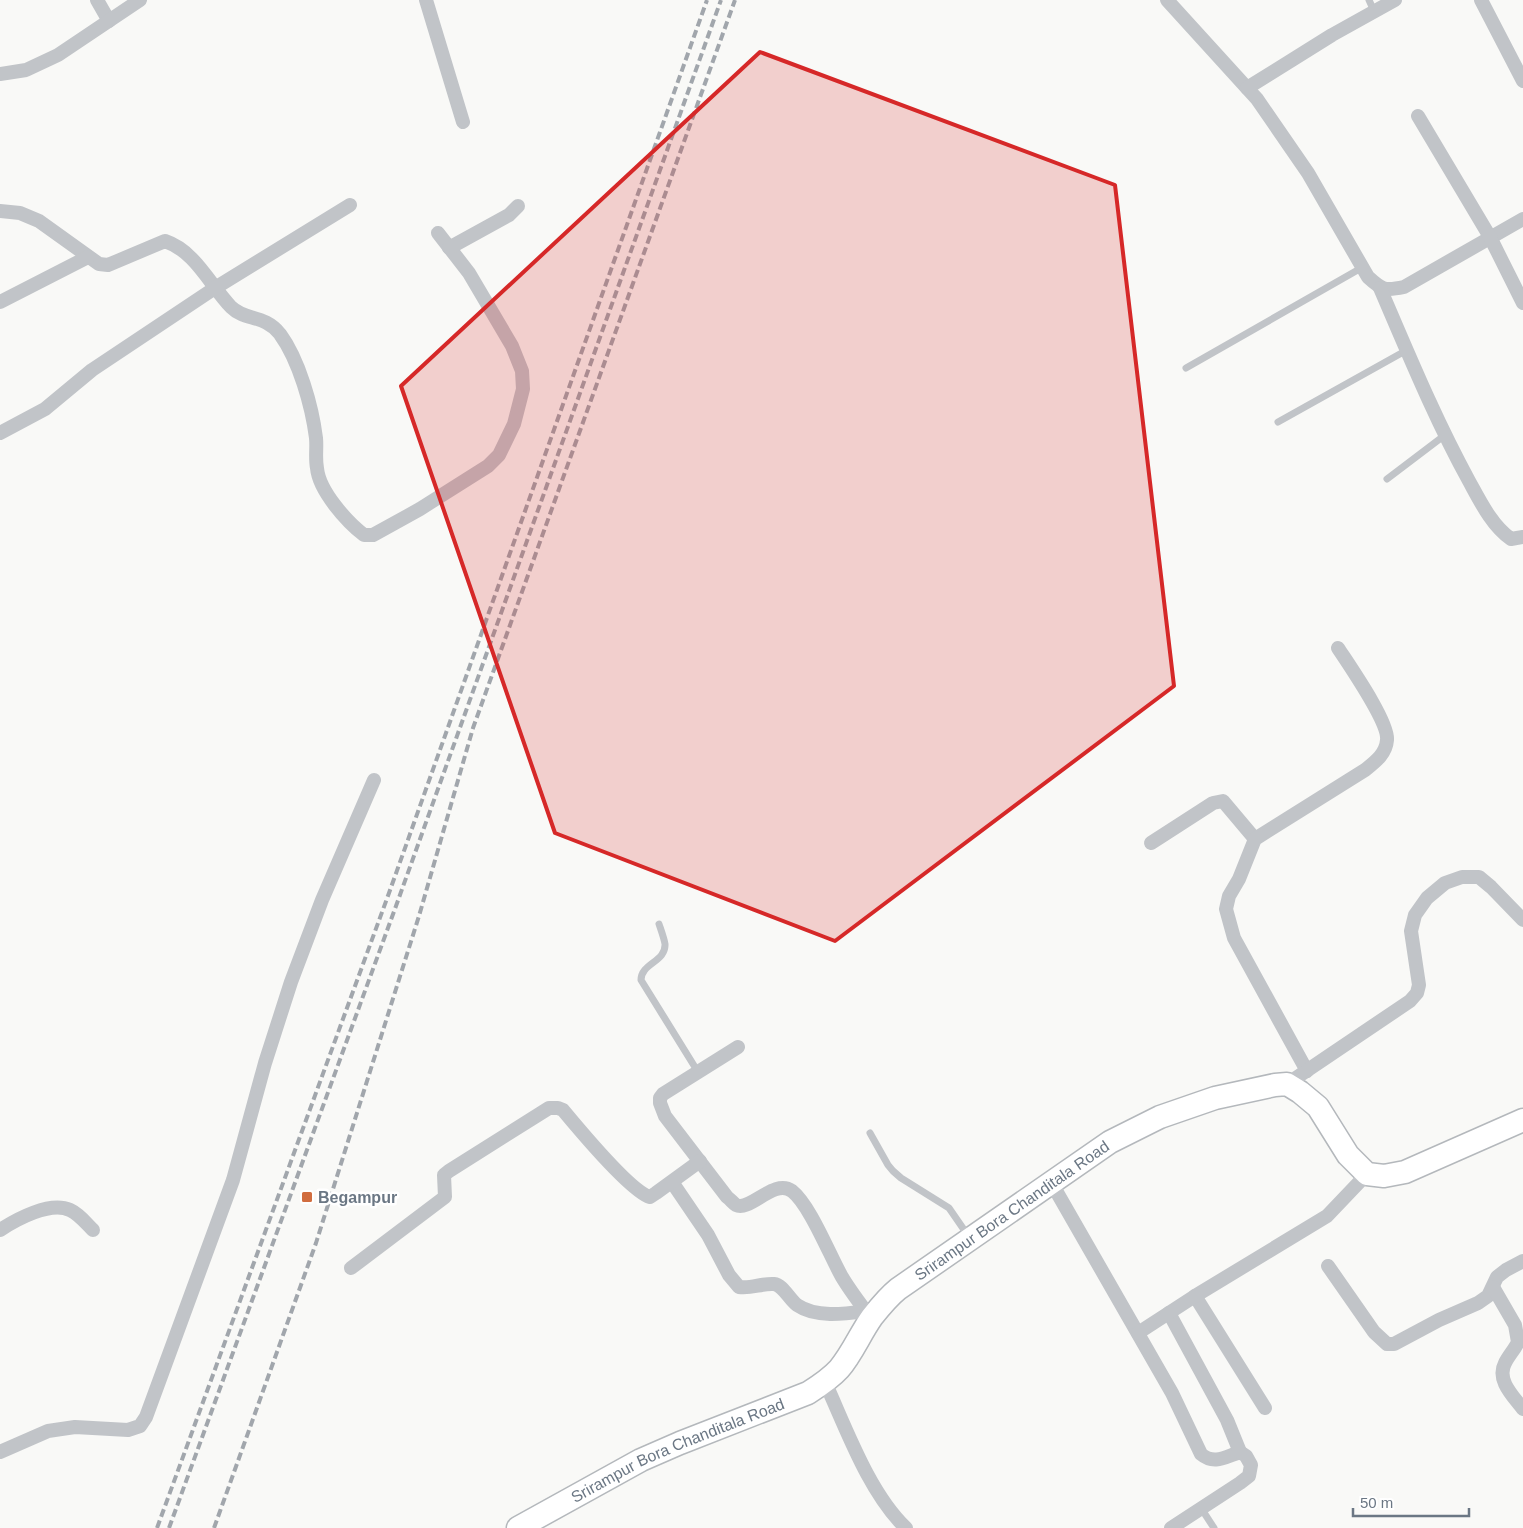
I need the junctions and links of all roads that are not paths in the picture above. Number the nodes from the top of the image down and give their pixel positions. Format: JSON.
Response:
{"nodes":[{"id":1,"x":97,"y":0,"type":"edge"},
{"id":2,"x":140,"y":0,"type":"edge"},
{"id":3,"x":426,"y":0,"type":"edge"},
{"id":4,"x":1167,"y":0,"type":"edge"},
{"id":5,"x":1395,"y":0,"type":"edge"},
{"id":6,"x":1481,"y":0,"type":"edge"},
{"id":7,"x":1372,"y":6,"type":"edge"},
{"id":8,"x":109,"y":21,"type":"junction"},
{"id":9,"x":0,"y":74,"type":"edge"},
{"id":10,"x":1523,"y":80,"type":"edge"},
{"id":11,"x":1247,"y":88,"type":"junction"},
{"id":12,"x":1418,"y":116,"type":"dead end"},
{"id":13,"x":464,"y":122,"type":"dead end"},
{"id":14,"x":350,"y":205,"type":"dead end"},
{"id":15,"x":518,"y":206,"type":"dead end"},
{"id":16,"x":0,"y":211,"type":"edge"},
{"id":17,"x":1523,"y":218,"type":"edge"},
{"id":18,"x":438,"y":234,"type":"dead end"},
{"id":19,"x":1490,"y":237,"type":"junction"},
{"id":20,"x":449,"y":248,"type":"junction"},
{"id":21,"x":88,"y":257,"type":"junction"},
{"id":22,"x":1363,"y":268,"type":"junction"},
{"id":23,"x":215,"y":288,"type":"junction"},
{"id":24,"x":1380,"y":288,"type":"junction"},
{"id":25,"x":0,"y":302,"type":"edge"},
{"id":26,"x":1523,"y":303,"type":"edge"},
{"id":27,"x":1407,"y":350,"type":"junction"},
{"id":28,"x":1186,"y":368,"type":"dead end"},
{"id":29,"x":1278,"y":422,"type":"dead end"},
{"id":30,"x":0,"y":433,"type":"edge"},
{"id":31,"x":1445,"y":435,"type":"junction"},
{"id":32,"x":1387,"y":479,"type":"dead end"},
{"id":33,"x":1523,"y":537,"type":"edge"},
{"id":34,"x":1338,"y":648,"type":"dead end"},
{"id":35,"x":374,"y":780,"type":"dead end"},
{"id":36,"x":1255,"y":839,"type":"junction"},
{"id":37,"x":1151,"y":843,"type":"dead end"},
{"id":38,"x":1523,"y":920,"type":"edge"},
{"id":39,"x":659,"y":924,"type":"dead end"},
{"id":40,"x":738,"y":1047,"type":"dead end"},
{"id":41,"x":1307,"y":1071,"type":"junction"},
{"id":42,"x":698,"y":1072,"type":"junction"},
{"id":43,"x":1287,"y":1084,"type":"junction"},
{"id":44,"x":1523,"y":1120,"type":"edge"},
{"id":45,"x":870,"y":1133,"type":"dead end"},
{"id":46,"x":700,"y":1161,"type":"junction"},
{"id":47,"x":1367,"y":1174,"type":"junction"},
{"id":48,"x":672,"y":1182,"type":"junction"},
{"id":49,"x":1051,"y":1182,"type":"junction"},
{"id":50,"x":0,"y":1230,"type":"edge"},
{"id":51,"x":94,"y":1230,"type":"dead end"},
{"id":52,"x":970,"y":1238,"type":"junction"},
{"id":53,"x":1523,"y":1261,"type":"edge"},
{"id":54,"x":1328,"y":1266,"type":"dead end"},
{"id":55,"x":351,"y":1268,"type":"dead end"},
{"id":56,"x":1493,"y":1287,"type":"junction"},
{"id":57,"x":1195,"y":1296,"type":"junction"},
{"id":58,"x":1169,"y":1313,"type":"junction"},
{"id":59,"x":868,"y":1314,"type":"junction"},
{"id":60,"x":1138,"y":1333,"type":"junction"},
{"id":61,"x":825,"y":1382,"type":"junction"},
{"id":62,"x":1265,"y":1408,"type":"dead end"},
{"id":63,"x":1523,"y":1409,"type":"edge"},
{"id":64,"x":0,"y":1452,"type":"edge"},
{"id":65,"x":1240,"y":1452,"type":"junction"},
{"id":66,"x":1201,"y":1508,"type":"junction"},
{"id":67,"x":518,"y":1528,"type":"edge"},
{"id":68,"x":906,"y":1528,"type":"edge"},
{"id":69,"x":1171,"y":1528,"type":"edge"},
{"id":70,"x":1214,"y":1528,"type":"edge"}],
"edges":[{"from":1,"to":8,"type":"street"},
{"from":2,"to":8,"type":"street"},
{"from":3,"to":13,"type":"street"},
{"from":4,"to":11,"type":"street"},
{"from":5,"to":7,"type":"street"},
{"from":6,"to":10,"type":"street"},
{"from":7,"to":11,"type":"street"},
{"from":8,"to":9,"type":"street"},
{"from":11,"to":22,"type":"street"},
{"from":12,"to":19,"type":"street"},
{"from":14,"to":23,"type":"street"},
{"from":15,"to":20,"type":"street"},
{"from":16,"to":21,"type":"street"},
{"from":17,"to":19,"type":"street"},
{"from":18,"to":20,"type":"street"},
{"from":19,"to":24,"type":"street"},
{"from":19,"to":26,"type":"street"},
{"from":20,"to":23,"type":"street"},
{"from":21,"to":23,"type":"street"},
{"from":21,"to":25,"type":"street"},
{"from":22,"to":24,"type":"street"},
{"from":22,"to":28,"type":"lane"},
{"from":23,"to":30,"type":"street"},
{"from":24,"to":27,"type":"street"},
{"from":27,"to":29,"type":"lane"},
{"from":27,"to":31,"type":"street"},
{"from":31,"to":32,"type":"lane"},
{"from":31,"to":33,"type":"street"},
{"from":34,"to":36,"type":"street"},
{"from":35,"to":64,"type":"street"},
{"from":36,"to":37,"type":"street"},
{"from":36,"to":41,"type":"street"},
{"from":38,"to":41,"type":"street"},
{"from":39,"to":42,"type":"lane"},
{"from":40,"to":42,"type":"street"},
{"from":41,"to":43,"type":"street"},
{"from":42,"to":46,"type":"street"},
{"from":43,"to":47,"type":"main road"},
{"from":43,"to":49,"type":"main road","name":"Srirampur Bora Chanditala Road"},
{"from":44,"to":47,"type":"main road"},
{"from":45,"to":52,"type":"lane"},
{"from":46,"to":48,"type":"street"},
{"from":46,"to":59,"type":"street"},
{"from":47,"to":57,"type":"street"},
{"from":48,"to":55,"type":"street"},
{"from":48,"to":59,"type":"street"},
{"from":49,"to":52,"type":"main road","name":"Srirampur Bora Chanditala Road"},
{"from":49,"to":60,"type":"street"},
{"from":50,"to":51,"type":"street"},
{"from":52,"to":59,"type":"main road","name":"Srirampur Bora Chanditala Road"},
{"from":53,"to":56,"type":"street"},
{"from":54,"to":56,"type":"street"},
{"from":56,"to":63,"type":"street"},
{"from":57,"to":58,"type":"street"},
{"from":57,"to":62,"type":"street"},
{"from":58,"to":60,"type":"street"},
{"from":58,"to":65,"type":"street"},
{"from":59,"to":61,"type":"main road","name":"Srirampur Bora Chanditala Road"},
{"from":60,"to":65,"type":"street"},
{"from":61,"to":67,"type":"main road","name":"Srirampur Bora Chanditala Road"},
{"from":61,"to":68,"type":"street"},
{"from":65,"to":66,"type":"street"},
{"from":66,"to":69,"type":"street"},
{"from":66,"to":70,"type":"lane"}]}
